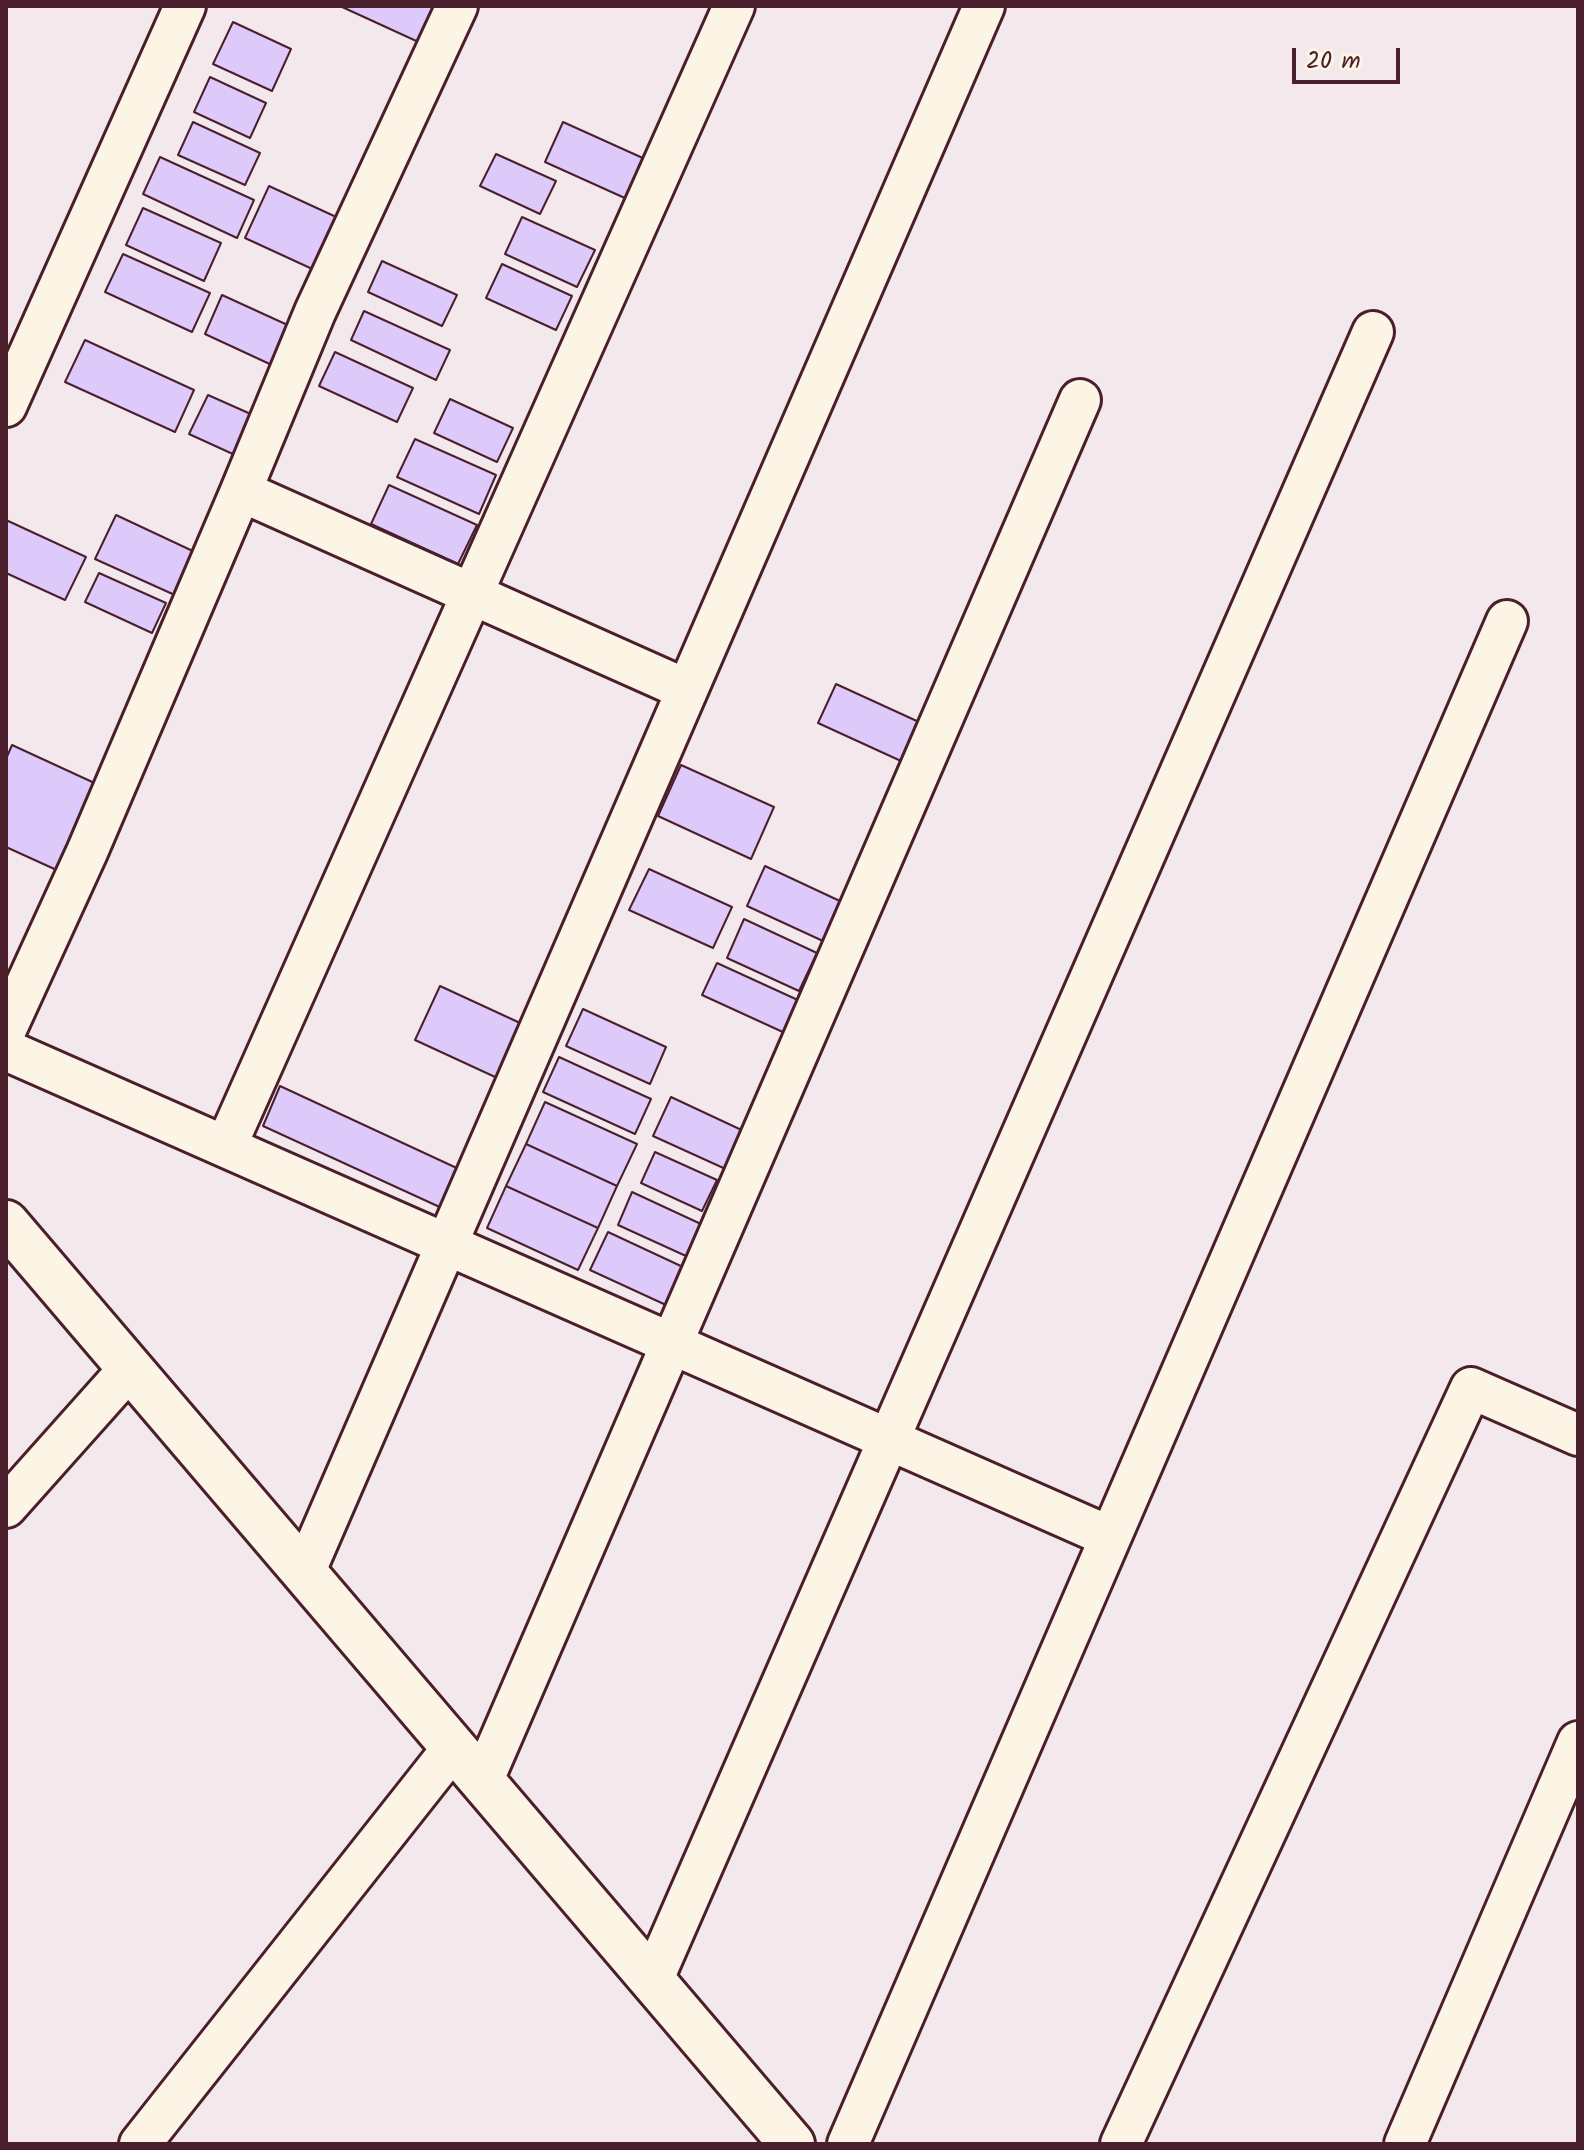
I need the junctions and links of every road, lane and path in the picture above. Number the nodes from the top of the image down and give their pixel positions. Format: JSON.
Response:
{"nodes":[{"id":1,"x":185,"y":6,"type":"edge"},
{"id":2,"x":457,"y":6,"type":"edge"},
{"id":3,"x":734,"y":6,"type":"edge"},
{"id":4,"x":984,"y":6,"type":"edge"},
{"id":5,"x":1373,"y":332,"type":"dead end"},
{"id":6,"x":1080,"y":400,"type":"dead end"},
{"id":7,"x":6,"y":406,"type":"edge"},
{"id":8,"x":241,"y":491,"type":"junction"},
{"id":9,"x":472,"y":594,"type":"junction"},
{"id":10,"x":1507,"y":621,"type":"dead end"},
{"id":11,"x":687,"y":690,"type":"junction"},
{"id":12,"x":6,"y":1029,"type":"edge"},
{"id":13,"x":6,"y":1050,"type":"edge"},
{"id":14,"x":226,"y":1146,"type":"junction"},
{"id":15,"x":6,"y":1223,"type":"edge"},
{"id":16,"x":447,"y":1244,"type":"junction"},
{"id":17,"x":672,"y":1343,"type":"junction"},
{"id":18,"x":130,"y":1368,"type":"junction"},
{"id":19,"x":1578,"y":1435,"type":"edge"},
{"id":20,"x":888,"y":1439,"type":"junction"},
{"id":21,"x":6,"y":1507,"type":"edge"},
{"id":22,"x":1110,"y":1537,"type":"junction"},
{"id":23,"x":304,"y":1573,"type":"junction"},
{"id":24,"x":1578,"y":1742,"type":"edge"},
{"id":25,"x":453,"y":1748,"type":"junction"},
{"id":26,"x":482,"y":1782,"type":"junction"},
{"id":27,"x":652,"y":1981,"type":"junction"},
{"id":28,"x":140,"y":2144,"type":"edge"},
{"id":29,"x":792,"y":2144,"type":"edge"},
{"id":30,"x":848,"y":2144,"type":"edge"},
{"id":31,"x":1121,"y":2144,"type":"edge"},
{"id":32,"x":1405,"y":2144,"type":"edge"}],
"edges":[{"from":1,"to":7,"type":"street"},
{"from":2,"to":8,"type":"street"},
{"from":3,"to":9,"type":"street"},
{"from":4,"to":11,"type":"street"},
{"from":5,"to":20,"type":"street"},
{"from":6,"to":17,"type":"street"},
{"from":8,"to":9,"type":"street"},
{"from":8,"to":12,"type":"street"},
{"from":9,"to":11,"type":"street"},
{"from":9,"to":14,"type":"street"},
{"from":10,"to":22,"type":"street"},
{"from":11,"to":16,"type":"street"},
{"from":13,"to":14,"type":"street"},
{"from":14,"to":16,"type":"street"},
{"from":15,"to":18,"type":"main road"},
{"from":16,"to":17,"type":"street"},
{"from":16,"to":23,"type":"street"},
{"from":17,"to":20,"type":"street"},
{"from":17,"to":26,"type":"street"},
{"from":18,"to":21,"type":"street"},
{"from":18,"to":23,"type":"main road"},
{"from":19,"to":31,"type":"street"},
{"from":20,"to":22,"type":"street"},
{"from":20,"to":27,"type":"street"},
{"from":22,"to":30,"type":"street"},
{"from":23,"to":25,"type":"main road"},
{"from":24,"to":32,"type":"street"},
{"from":25,"to":26,"type":"main road"},
{"from":25,"to":28,"type":"street"},
{"from":26,"to":27,"type":"main road"},
{"from":27,"to":29,"type":"main road"}]}
